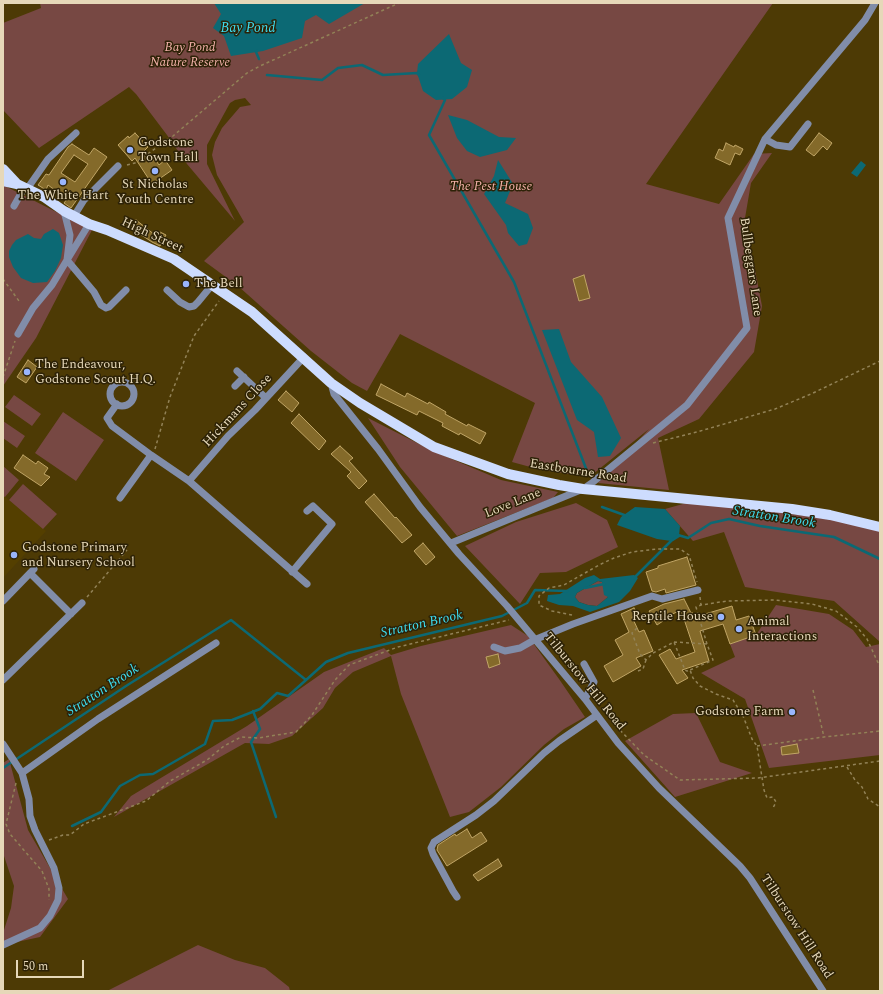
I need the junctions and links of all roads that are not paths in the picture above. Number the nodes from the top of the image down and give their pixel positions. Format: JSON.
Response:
{"nodes":[{"id":1,"x":875,"y":3,"type":"edge"},
{"id":2,"x":808,"y":124,"type":"dead end"},
{"id":3,"x":76,"y":134,"type":"dead end"},
{"id":4,"x":765,"y":139,"type":"junction"},
{"id":5,"x":118,"y":166,"type":"road end"},
{"id":6,"x":3,"y":169,"type":"edge"},
{"id":7,"x":3,"y":181,"type":"edge"},
{"id":8,"x":23,"y":187,"type":"junction"},
{"id":9,"x":14,"y":206,"type":"dead end"},
{"id":10,"x":64,"y":211,"type":"junction"},
{"id":11,"x":74,"y":216,"type":"junction"},
{"id":12,"x":89,"y":224,"type":"junction"},
{"id":13,"x":67,"y":260,"type":"junction"},
{"id":14,"x":212,"y":285,"type":"junction"},
{"id":15,"x":126,"y":290,"type":"dead end"},
{"id":16,"x":167,"y":290,"type":"dead end"},
{"id":17,"x":18,"y":334,"type":"road end"},
{"id":18,"x":304,"y":357,"type":"junction"},
{"id":19,"x":236,"y":371,"type":"dead end"},
{"id":20,"x":244,"y":377,"type":"junction"},
{"id":21,"x":332,"y":382,"type":"junction"},
{"id":22,"x":235,"y":386,"type":"dead end"},
{"id":23,"x":266,"y":398,"type":"junction"},
{"id":24,"x":117,"y":404,"type":"dead end"},
{"id":25,"x":151,"y":455,"type":"junction"},
{"id":26,"x":189,"y":481,"type":"junction"},
{"id":27,"x":583,"y":488,"type":"junction"},
{"id":28,"x":120,"y":498,"type":"dead end"},
{"id":29,"x":307,"y":511,"type":"dead end"},
{"id":30,"x":880,"y":527,"type":"edge"},
{"id":31,"x":452,"y":543,"type":"junction"},
{"id":32,"x":292,"y":572,"type":"junction"},
{"id":33,"x":307,"y":584,"type":"dead end"},
{"id":34,"x":698,"y":590,"type":"road end"},
{"id":35,"x":3,"y":601,"type":"edge"},
{"id":36,"x":82,"y":603,"type":"road end"},
{"id":37,"x":71,"y":614,"type":"junction"},
{"id":38,"x":557,"y":630,"type":"junction"},
{"id":39,"x":562,"y":636,"type":"dead end"},
{"id":40,"x":534,"y":640,"type":"junction"},
{"id":41,"x":216,"y":643,"type":"dead end"},
{"id":42,"x":494,"y":647,"type":"dead end"},
{"id":43,"x":584,"y":664,"type":"dead end"},
{"id":44,"x":3,"y":680,"type":"edge"},
{"id":45,"x":585,"y":699,"type":"junction"},
{"id":46,"x":597,"y":715,"type":"junction"},
{"id":47,"x":3,"y":744,"type":"edge"},
{"id":48,"x":22,"y":773,"type":"junction"},
{"id":49,"x":457,"y":897,"type":"dead end"},
{"id":50,"x":3,"y":945,"type":"edge"},
{"id":51,"x":823,"y":991,"type":"edge"}],
"edges":[{"from":1,"to":4,"type":"street","name":"Bullbeggars Lane"},
{"from":2,"to":4,"type":"street"},
{"from":3,"to":8,"type":"street"},
{"from":4,"to":27,"type":"street","name":"Bullbeggars Lane"},
{"from":5,"to":11,"type":"street"},
{"from":6,"to":8,"type":"main road"},
{"from":7,"to":8,"type":"main road"},
{"from":8,"to":9,"type":"street"},
{"from":8,"to":10,"type":"main road","name":"High Street"},
{"from":10,"to":11,"type":"main road","name":"High Street"},
{"from":10,"to":13,"type":"street"},
{"from":11,"to":12,"type":"main road","name":"High Street"},
{"from":12,"to":13,"type":"street"},
{"from":12,"to":14,"type":"main road","name":"High Street"},
{"from":13,"to":15,"type":"street"},
{"from":13,"to":17,"type":"street"},
{"from":14,"to":16,"type":"street"},
{"from":14,"to":18,"type":"main road","name":"High Street"},
{"from":18,"to":21,"type":"main road","name":"Eastbourne Road"},
{"from":18,"to":23,"type":"street","name":"Hickmans Close"},
{"from":19,"to":20,"type":"street"},
{"from":20,"to":22,"type":"street"},
{"from":20,"to":23,"type":"street"},
{"from":21,"to":27,"type":"main road","name":"Eastbourne Road"},
{"from":21,"to":31,"type":"street","name":"Tilburstow Hill Road"},
{"from":23,"to":26,"type":"street","name":"Hickmans Close"},
{"from":24,"to":25,"type":"street"},
{"from":25,"to":26,"type":"street"},
{"from":25,"to":28,"type":"street"},
{"from":26,"to":32,"type":"street"},
{"from":27,"to":30,"type":"main road","name":"Eastbourne Road"},
{"from":27,"to":31,"type":"street","name":"Love Lane"},
{"from":29,"to":32,"type":"street"},
{"from":31,"to":40,"type":"street","name":"Tilburstow Hill Road"},
{"from":32,"to":33,"type":"street"},
{"from":34,"to":38,"type":"street"},
{"from":35,"to":37,"type":"street"},
{"from":36,"to":37,"type":"street"},
{"from":37,"to":44,"type":"street"},
{"from":38,"to":39,"type":"street"},
{"from":38,"to":40,"type":"street"},
{"from":40,"to":42,"type":"street"},
{"from":40,"to":45,"type":"street","name":"Tilburstow Hill Road"},
{"from":41,"to":48,"type":"street"},
{"from":43,"to":45,"type":"street"},
{"from":45,"to":46,"type":"street","name":"Tilburstow Hill Road"},
{"from":46,"to":49,"type":"street"},
{"from":46,"to":51,"type":"street","name":"Tilburstow Hill Road"},
{"from":47,"to":48,"type":"street"},
{"from":48,"to":50,"type":"street"}]}
